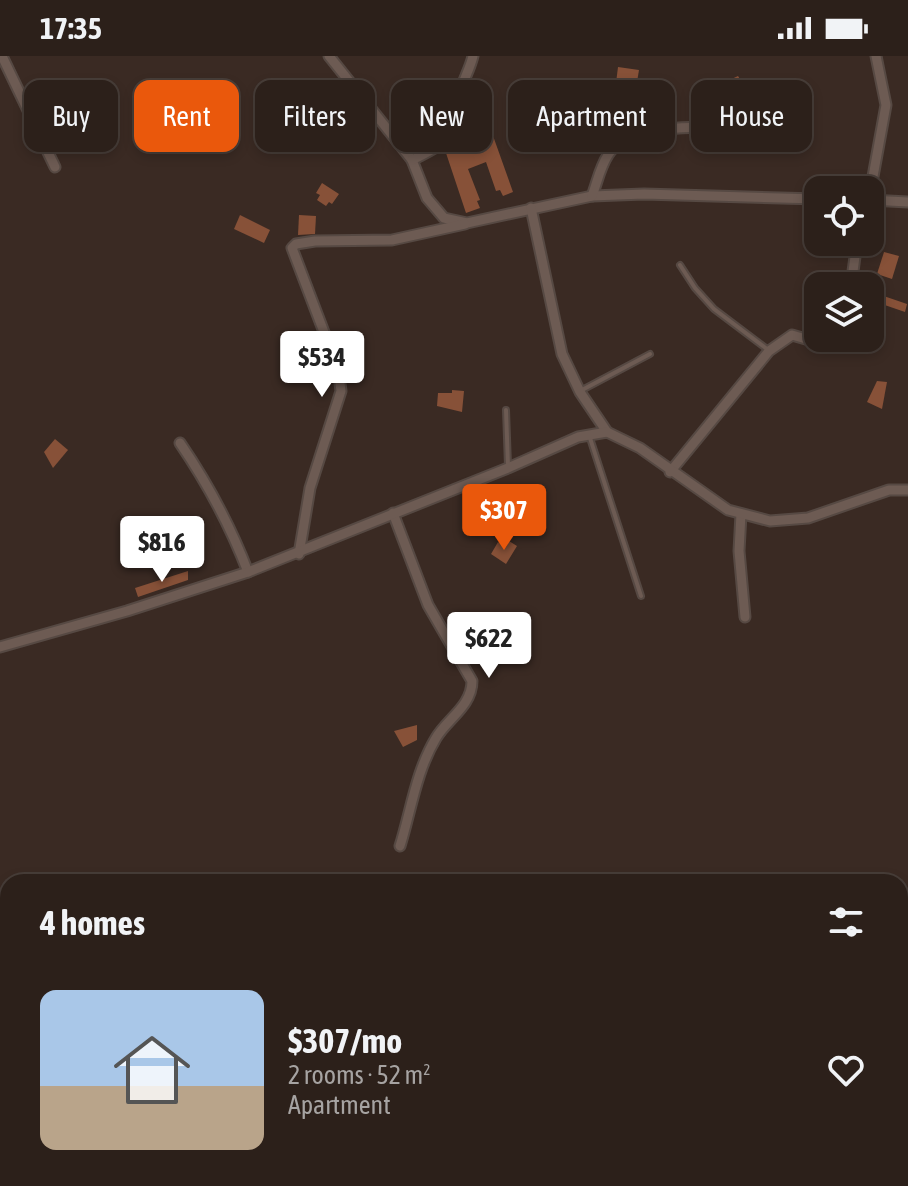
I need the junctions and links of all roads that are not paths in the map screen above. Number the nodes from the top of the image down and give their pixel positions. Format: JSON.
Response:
{"nodes":[{"id":1,"x":2,"y":56,"type":"edge"},
{"id":2,"x":329,"y":56,"type":"edge"},
{"id":3,"x":473,"y":56,"type":"edge"},
{"id":4,"x":876,"y":56,"type":"edge"},
{"id":5,"x":691,"y":128,"type":"edge"},
{"id":6,"x":412,"y":160,"type":"junction"},
{"id":7,"x":55,"y":167,"type":"dead end"},
{"id":8,"x":873,"y":176,"type":"edge"},
{"id":9,"x":592,"y":196,"type":"junction"},
{"id":10,"x":804,"y":199,"type":"edge"},
{"id":11,"x":884,"y":201,"type":"edge"},
{"id":12,"x":908,"y":202,"type":"edge"},
{"id":13,"x":531,"y":208,"type":"junction"},
{"id":14,"x":467,"y":223,"type":"junction"},
{"id":15,"x":680,"y":265,"type":"dead end"},
{"id":16,"x":804,"y":338,"type":"edge"},
{"id":17,"x":769,"y":351,"type":"junction"},
{"id":18,"x":650,"y":354,"type":"dead end"},
{"id":19,"x":580,"y":392,"type":"junction"},
{"id":20,"x":506,"y":410,"type":"dead end"},
{"id":21,"x":607,"y":432,"type":"junction"},
{"id":22,"x":589,"y":435,"type":"junction"},
{"id":23,"x":180,"y":443,"type":"dead end"},
{"id":24,"x":508,"y":468,"type":"junction"},
{"id":25,"x":670,"y":472,"type":"junction"},
{"id":26,"x":908,"y":490,"type":"edge"},
{"id":27,"x":393,"y":513,"type":"junction"},
{"id":28,"x":741,"y":514,"type":"junction"},
{"id":29,"x":299,"y":554,"type":"junction"},
{"id":30,"x":248,"y":572,"type":"junction"},
{"id":31,"x":641,"y":596,"type":"dead end"},
{"id":32,"x":745,"y":617,"type":"dead end"},
{"id":33,"x":0,"y":647,"type":"edge"},
{"id":34,"x":400,"y":846,"type":"dead end"}],
"edges":[{"from":1,"to":7,"type":"street"},
{"from":2,"to":6,"type":"street"},
{"from":3,"to":6,"type":"street"},
{"from":4,"to":8,"type":"street"},
{"from":5,"to":9,"type":"street"},
{"from":6,"to":14,"type":"street"},
{"from":9,"to":10,"type":"street"},
{"from":9,"to":13,"type":"street"},
{"from":11,"to":12,"type":"street"},
{"from":13,"to":14,"type":"street"},
{"from":13,"to":19,"type":"street"},
{"from":14,"to":29,"type":"street"},
{"from":15,"to":17,"type":"lane"},
{"from":16,"to":17,"type":"street"},
{"from":17,"to":25,"type":"street"},
{"from":18,"to":19,"type":"lane"},
{"from":19,"to":21,"type":"street"},
{"from":20,"to":24,"type":"lane"},
{"from":21,"to":22,"type":"street"},
{"from":21,"to":25,"type":"street"},
{"from":22,"to":24,"type":"street"},
{"from":22,"to":31,"type":"lane"},
{"from":23,"to":30,"type":"street"},
{"from":24,"to":27,"type":"street"},
{"from":25,"to":28,"type":"street"},
{"from":26,"to":28,"type":"street"},
{"from":27,"to":29,"type":"street"},
{"from":27,"to":34,"type":"street"},
{"from":28,"to":32,"type":"street"},
{"from":29,"to":30,"type":"street"},
{"from":30,"to":33,"type":"street"}]}
